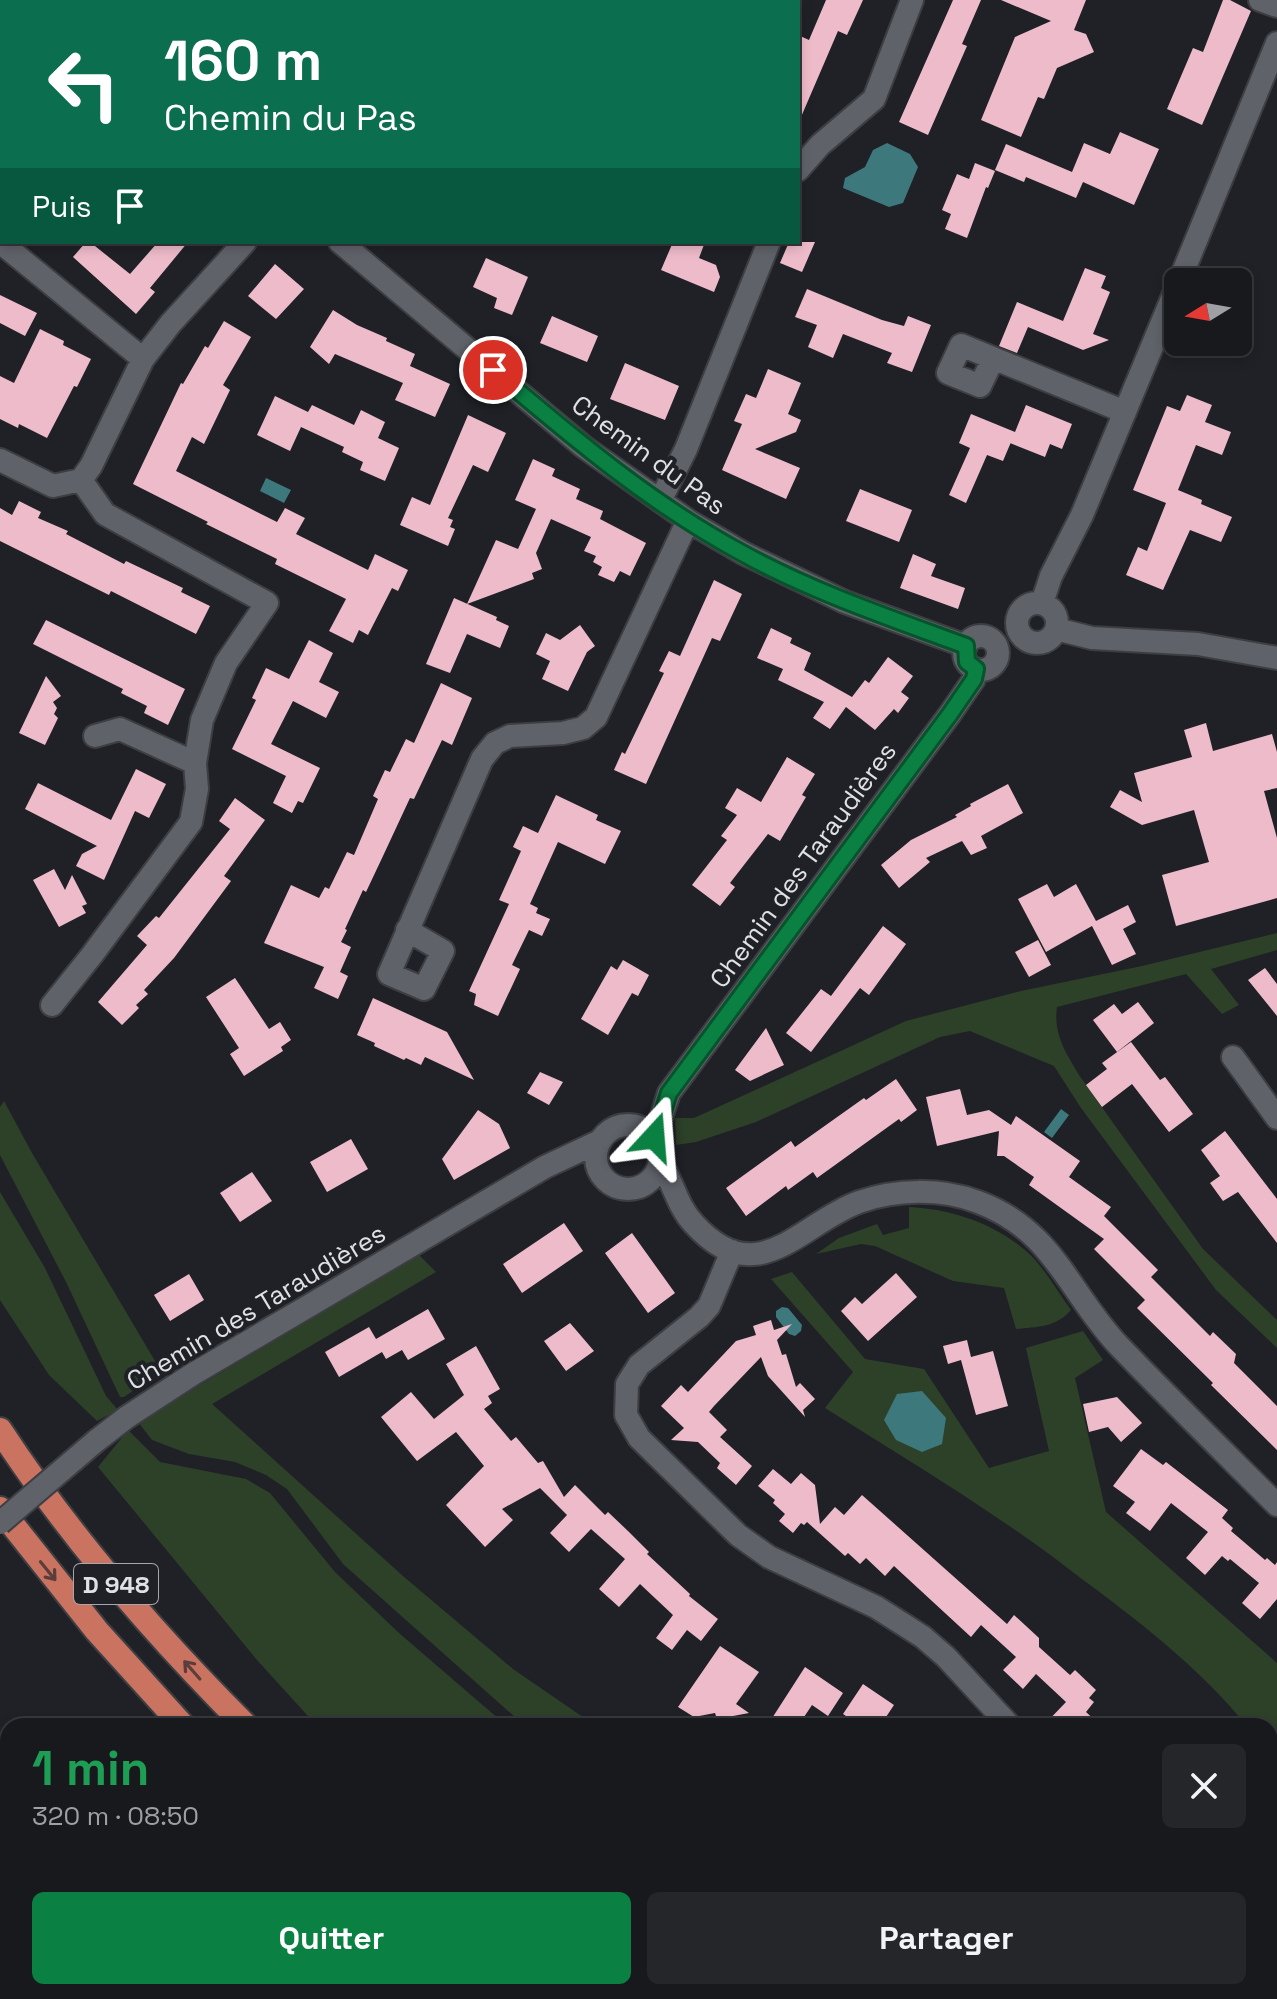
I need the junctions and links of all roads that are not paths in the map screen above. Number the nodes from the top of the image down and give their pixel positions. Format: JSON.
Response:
{"nodes":[{"id":1,"x":912,"y":0,"type":"edge"},
{"id":2,"x":1260,"y":0,"type":"edge"},
{"id":3,"x":1277,"y":6,"type":"edge"},
{"id":4,"x":1277,"y":43,"type":"edge"},
{"id":5,"x":800,"y":168,"type":"edge"},
{"id":6,"x":2,"y":244,"type":"edge"},
{"id":7,"x":243,"y":244,"type":"edge"},
{"id":8,"x":342,"y":244,"type":"edge"},
{"id":9,"x":768,"y":244,"type":"edge"},
{"id":10,"x":1184,"y":268,"type":"edge"},
{"id":11,"x":1164,"y":317,"type":"edge"},
{"id":12,"x":143,"y":359,"type":"junction"},
{"id":13,"x":993,"y":359,"type":"dead end"},
{"id":14,"x":1125,"y":412,"type":"junction"},
{"id":15,"x":0,"y":460,"type":"edge"},
{"id":16,"x":81,"y":480,"type":"junction"},
{"id":17,"x":660,"y":501,"type":"junction"},
{"id":18,"x":690,"y":522,"type":"junction"},
{"id":19,"x":1042,"y":603,"type":"junction"},
{"id":20,"x":1019,"y":615,"type":"junction"},
{"id":21,"x":1056,"y":629,"type":"junction"},
{"id":22,"x":1026,"y":639,"type":"junction"},
{"id":23,"x":992,"y":645,"type":"junction"},
{"id":24,"x":966,"y":646,"type":"junction"},
{"id":25,"x":1277,"y":658,"type":"edge"},
{"id":26,"x":976,"y":669,"type":"junction"},
{"id":27,"x":95,"y":736,"type":"dead end"},
{"id":28,"x":195,"y":763,"type":"junction"},
{"id":29,"x":407,"y":930,"type":"dead end"},
{"id":30,"x":52,"y":1005,"type":"dead end"},
{"id":31,"x":1233,"y":1057,"type":"dead end"},
{"id":32,"x":669,"y":1093,"type":"junction"},
{"id":33,"x":1277,"y":1118,"type":"edge"},
{"id":34,"x":622,"y":1124,"type":"junction"},
{"id":35,"x":652,"y":1135,"type":"junction"},
{"id":36,"x":598,"y":1142,"type":"junction"},
{"id":37,"x":660,"y":1161,"type":"junction"},
{"id":38,"x":557,"y":1162,"type":"junction"},
{"id":39,"x":598,"y":1170,"type":"junction"},
{"id":40,"x":638,"y":1188,"type":"junction"},
{"id":41,"x":680,"y":1207,"type":"junction"},
{"id":42,"x":732,"y":1251,"type":"junction"},
{"id":43,"x":0,"y":1430,"type":"edge"},
{"id":44,"x":1277,"y":1505,"type":"edge"},
{"id":45,"x":0,"y":1509,"type":"edge"},
{"id":46,"x":0,"y":1523,"type":"edge"},
{"id":47,"x":176,"y":1718,"type":"edge"},
{"id":48,"x":238,"y":1718,"type":"edge"},
{"id":49,"x":1003,"y":1718,"type":"edge"}],
"edges":[{"from":1,"to":5,"type":"street"},
{"from":2,"to":3,"type":"street"},
{"from":4,"to":10,"type":"street"},
{"from":6,"to":12,"type":"street"},
{"from":7,"to":12,"type":"street"},
{"from":8,"to":17,"type":"street","name":"Chemin du Pas"},
{"from":9,"to":17,"type":"street"},
{"from":11,"to":14,"type":"street"},
{"from":12,"to":16,"type":"street"},
{"from":13,"to":14,"type":"street"},
{"from":14,"to":19,"type":"street"},
{"from":15,"to":16,"type":"street"},
{"from":16,"to":28,"type":"street"},
{"from":17,"to":18,"type":"street","name":"Chemin du Pas"},
{"from":18,"to":24,"type":"street","name":"Chemin du Pas"},
{"from":18,"to":29,"type":"street"},
{"from":19,"to":20,"type":"street"},
{"from":19,"to":21,"type":"street"},
{"from":20,"to":22,"type":"street"},
{"from":20,"to":23,"type":"street"},
{"from":21,"to":22,"type":"street"},
{"from":21,"to":25,"type":"street"},
{"from":22,"to":23,"type":"street"},
{"from":23,"to":24,"type":"street"},
{"from":23,"to":26,"type":"street"},
{"from":24,"to":26,"type":"street"},
{"from":26,"to":32,"type":"street","name":"Chemin des Taraudières"},
{"from":27,"to":28,"type":"street"},
{"from":28,"to":30,"type":"street"},
{"from":31,"to":33,"type":"street"},
{"from":32,"to":34,"type":"street","name":"Chemin des Taraudières"},
{"from":32,"to":35,"type":"street","name":"Chemin des Taraudières"},
{"from":34,"to":35,"type":"street"},
{"from":34,"to":36,"type":"street"},
{"from":35,"to":37,"type":"street"},
{"from":36,"to":38,"type":"street","name":"Chemin des Taraudières"},
{"from":36,"to":39,"type":"street"},
{"from":37,"to":40,"type":"street"},
{"from":37,"to":41,"type":"street"},
{"from":38,"to":39,"type":"street"},
{"from":38,"to":46,"type":"street","name":"Chemin des Taraudières","bridge":true},
{"from":39,"to":40,"type":"street"},
{"from":40,"to":41,"type":"street"},
{"from":41,"to":42,"type":"street"},
{"from":42,"to":44,"type":"street"},
{"from":42,"to":49,"type":"street"},
{"from":48,"to":43,"type":"highway","number":"D 948","one_way":true},
{"from":45,"to":47,"type":"highway","number":"D 948","one_way":true}]}
